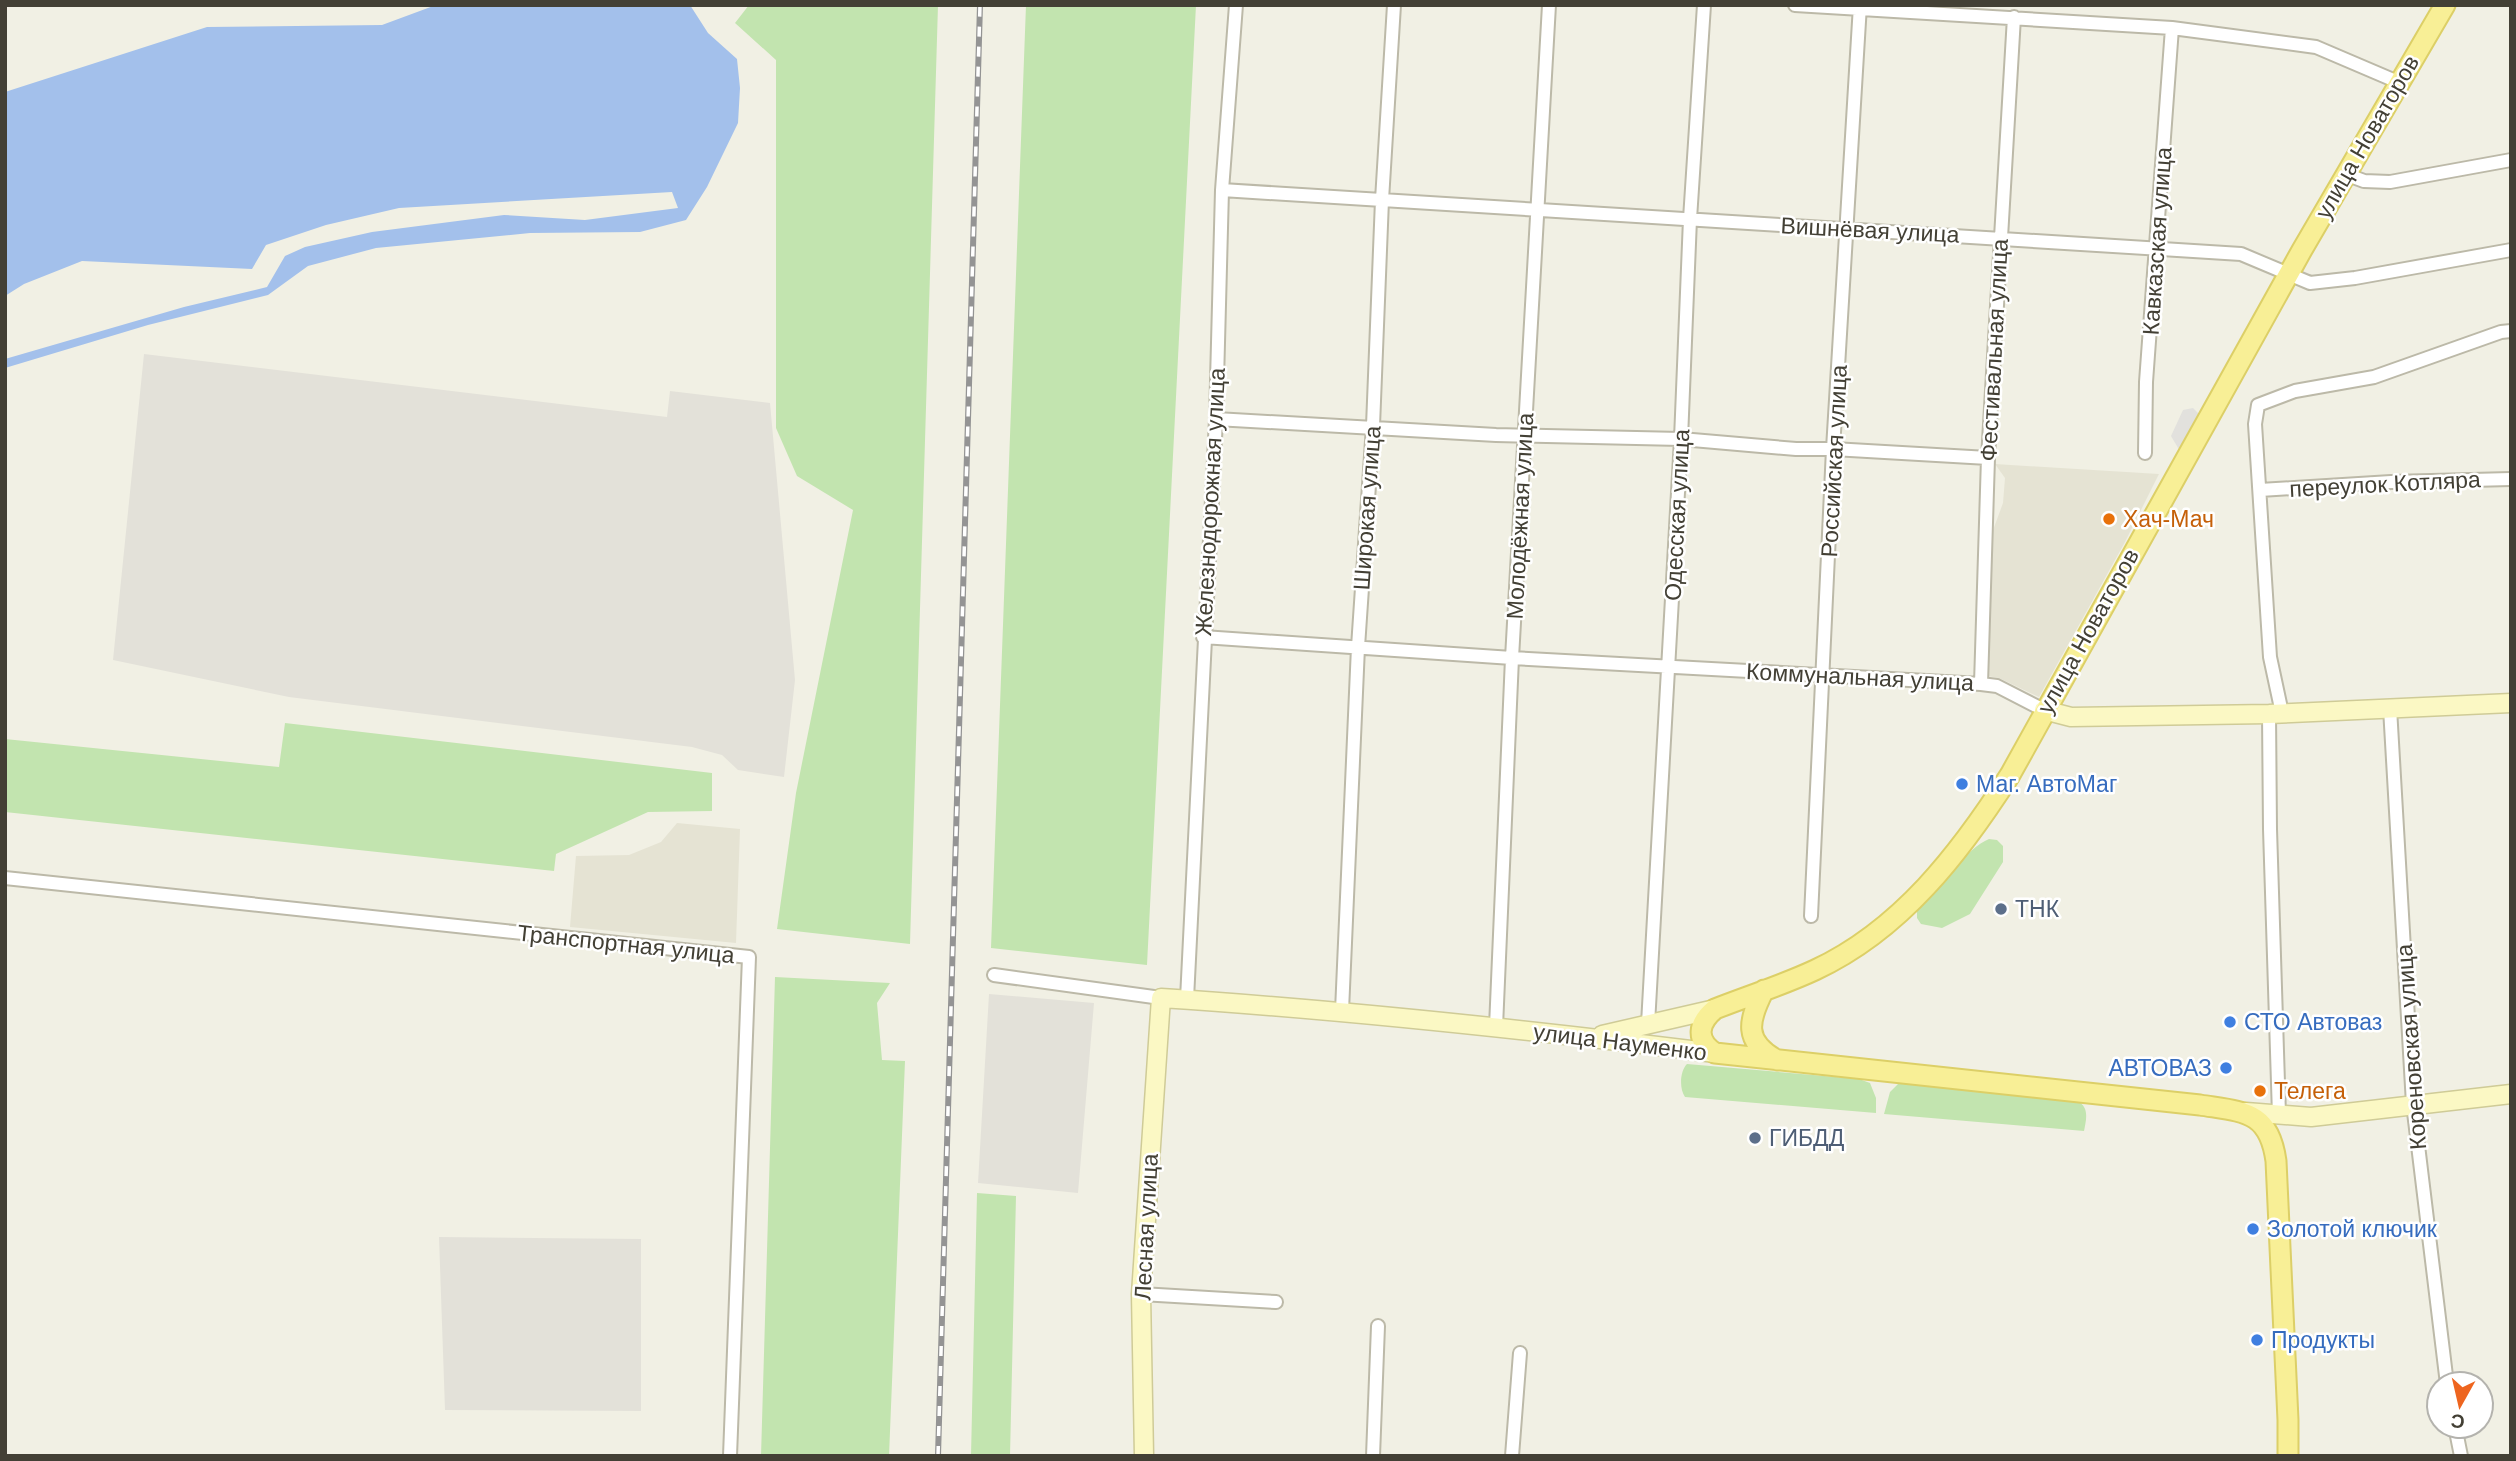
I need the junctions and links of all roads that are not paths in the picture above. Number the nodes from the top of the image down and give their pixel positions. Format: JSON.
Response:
{"nodes":[{"id":1,"x":1236,"y":5,"type":"edge"},
{"id":2,"x":1394,"y":5,"type":"edge"},
{"id":3,"x":1549,"y":5,"type":"edge"},
{"id":4,"x":1704,"y":5,"type":"edge"},
{"id":5,"x":1795,"y":5,"type":"edge"},
{"id":6,"x":2445,"y":5,"type":"edge"},
{"id":7,"x":1860,"y":7,"type":"edge"},
{"id":8,"x":2014,"y":18,"type":"junction"},
{"id":9,"x":2172,"y":29,"type":"junction"},
{"id":10,"x":2398,"y":82,"type":"junction"},
{"id":11,"x":2511,"y":160,"type":"edge"},
{"id":12,"x":2345,"y":174,"type":"junction"},
{"id":13,"x":1222,"y":190,"type":"junction"},
{"id":14,"x":1382,"y":200,"type":"junction"},
{"id":15,"x":1538,"y":209,"type":"junction"},
{"id":16,"x":1690,"y":219,"type":"junction"},
{"id":17,"x":1847,"y":229,"type":"junction"},
{"id":18,"x":2001,"y":237,"type":"junction"},
{"id":19,"x":2157,"y":247,"type":"junction"},
{"id":20,"x":2511,"y":250,"type":"edge"},
{"id":21,"x":2288,"y":275,"type":"junction"},
{"id":22,"x":2511,"y":331,"type":"edge"},
{"id":23,"x":1216,"y":419,"type":"junction"},
{"id":24,"x":1373,"y":426,"type":"junction"},
{"id":25,"x":1524,"y":436,"type":"junction"},
{"id":26,"x":1681,"y":439,"type":"junction"},
{"id":27,"x":1833,"y":449,"type":"junction"},
{"id":28,"x":2145,"y":453,"type":"dead end"},
{"id":29,"x":1987,"y":458,"type":"junction"},
{"id":30,"x":2511,"y":479,"type":"edge"},
{"id":31,"x":2260,"y":491,"type":"junction"},
{"id":32,"x":1203,"y":638,"type":"junction"},
{"id":33,"x":1358,"y":648,"type":"junction"},
{"id":34,"x":1512,"y":658,"type":"junction"},
{"id":35,"x":1669,"y":666,"type":"junction"},
{"id":36,"x":1823,"y":674,"type":"junction"},
{"id":37,"x":1981,"y":684,"type":"junction"},
{"id":38,"x":2511,"y":703,"type":"edge"},
{"id":39,"x":2390,"y":708,"type":"junction"},
{"id":40,"x":2044,"y":710,"type":"junction"},
{"id":41,"x":2275,"y":714,"type":"junction"},
{"id":42,"x":5,"y":878,"type":"edge"},
{"id":43,"x":1811,"y":916,"type":"dead end"},
{"id":44,"x":994,"y":975,"type":"dead end"},
{"id":45,"x":1765,"y":990,"type":"junction"},
{"id":46,"x":1161,"y":998,"type":"junction"},
{"id":47,"x":1187,"y":999,"type":"junction"},
{"id":48,"x":1715,"y":1009,"type":"junction"},
{"id":49,"x":1342,"y":1011,"type":"junction"},
{"id":50,"x":1648,"y":1024,"type":"junction"},
{"id":51,"x":1496,"y":1027,"type":"junction"},
{"id":52,"x":1591,"y":1037,"type":"junction"},
{"id":53,"x":1751,"y":1044,"type":"junction"},
{"id":54,"x":1715,"y":1053,"type":"junction"},
{"id":55,"x":2511,"y":1094,"type":"edge"},
{"id":56,"x":2413,"y":1104,"type":"junction"},
{"id":57,"x":2246,"y":1112,"type":"junction"},
{"id":58,"x":2278,"y":1115,"type":"junction"},
{"id":59,"x":1141,"y":1294,"type":"junction"},
{"id":60,"x":1276,"y":1302,"type":"dead end"},
{"id":61,"x":1378,"y":1326,"type":"dead end"},
{"id":62,"x":1520,"y":1353,"type":"dead end"},
{"id":63,"x":2444,"y":1370,"type":"edge"},
{"id":64,"x":730,"y":1456,"type":"edge"},
{"id":65,"x":1144,"y":1456,"type":"edge"},
{"id":66,"x":1373,"y":1456,"type":"edge"},
{"id":67,"x":1512,"y":1456,"type":"edge"},
{"id":68,"x":2288,"y":1456,"type":"edge"}],
"edges":[{"from":1,"to":13,"type":"street","name":"Железнодорожная улица"},
{"from":2,"to":14,"type":"street","name":"Широкая улица"},
{"from":3,"to":15,"type":"street","name":"Молодёжная улица"},
{"from":4,"to":16,"type":"street","name":"Одесская улица"},
{"from":5,"to":7,"type":"street"},
{"from":6,"to":10,"type":"main road","name":"улица Новаторов"},
{"from":7,"to":8,"type":"street"},
{"from":7,"to":17,"type":"street","name":"Российская улица"},
{"from":8,"to":9,"type":"street"},
{"from":8,"to":18,"type":"street","name":"Фестивальная улица"},
{"from":9,"to":10,"type":"street"},
{"from":9,"to":19,"type":"street","name":"Кавказская улица"},
{"from":10,"to":12,"type":"main road","name":"улица Новаторов"},
{"from":11,"to":12,"type":"street"},
{"from":12,"to":21,"type":"main road","name":"улица Новаторов"},
{"from":13,"to":14,"type":"street","name":"Вишнёвая улица"},
{"from":13,"to":23,"type":"street","name":"Железнодорожная улица"},
{"from":14,"to":15,"type":"street","name":"Вишнёвая улица"},
{"from":14,"to":24,"type":"street","name":"Широкая улица"},
{"from":15,"to":16,"type":"street","name":"Вишнёвая улица"},
{"from":15,"to":25,"type":"street","name":"Молодёжная улица"},
{"from":16,"to":17,"type":"street","name":"Вишнёвая улица"},
{"from":16,"to":26,"type":"street","name":"Одесская улица"},
{"from":17,"to":18,"type":"street","name":"Вишнёвая улица"},
{"from":17,"to":27,"type":"street","name":"Российская улица"},
{"from":18,"to":19,"type":"street","name":"Вишнёвая улица"},
{"from":18,"to":29,"type":"street","name":"Фестивальная улица"},
{"from":19,"to":21,"type":"street","name":"Вишнёвая улица"},
{"from":19,"to":28,"type":"street","name":"Кавказская улица"},
{"from":20,"to":21,"type":"street","name":"Вишнёвая улица"},
{"from":21,"to":40,"type":"main road","name":"улица Новаторов"},
{"from":22,"to":31,"type":"street","name":"переулок Котляра"},
{"from":23,"to":24,"type":"street"},
{"from":23,"to":32,"type":"street","name":"Железнодорожная улица"},
{"from":24,"to":25,"type":"street"},
{"from":24,"to":33,"type":"street","name":"Широкая улица"},
{"from":25,"to":26,"type":"street"},
{"from":25,"to":34,"type":"street","name":"Молодёжная улица"},
{"from":26,"to":27,"type":"street"},
{"from":26,"to":35,"type":"street","name":"Одесская улица"},
{"from":27,"to":29,"type":"street"},
{"from":27,"to":36,"type":"street","name":"Российская улица"},
{"from":29,"to":37,"type":"street","name":"Фестивальная улица"},
{"from":30,"to":31,"type":"street","name":"переулок Котляра"},
{"from":31,"to":41,"type":"street","name":"переулок Котляра"},
{"from":32,"to":33,"type":"street","name":"Коммунальная улица"},
{"from":32,"to":47,"type":"street","name":"Железнодорожная улица"},
{"from":33,"to":34,"type":"street","name":"Коммунальная улица"},
{"from":33,"to":49,"type":"street","name":"Широкая улица"},
{"from":34,"to":35,"type":"street","name":"Коммунальная улица"},
{"from":34,"to":51,"type":"street","name":"Молодёжная улица"},
{"from":35,"to":36,"type":"street","name":"Коммунальная улица"},
{"from":35,"to":50,"type":"street","name":"Одесская улица"},
{"from":36,"to":37,"type":"street","name":"Коммунальная улица"},
{"from":36,"to":43,"type":"street","name":"Российская улица"},
{"from":37,"to":40,"type":"street","name":"Коммунальная улица"},
{"from":38,"to":39,"type":"main road","name":"Коммунальная улица"},
{"from":39,"to":41,"type":"main road","name":"Коммунальная улица"},
{"from":39,"to":56,"type":"street","name":"Кореновская улица"},
{"from":40,"to":41,"type":"main road","name":"Коммунальная улица"},
{"from":40,"to":45,"type":"main road","name":"улица Новаторов"},
{"from":41,"to":58,"type":"street","name":"переулок Котляра"},
{"from":42,"to":64,"type":"street","name":"Транспортная улица"},
{"from":44,"to":46,"type":"street","name":"улица Науменко"},
{"from":45,"to":48,"type":"main road","name":"улица Новаторов"},
{"from":45,"to":53,"type":"main road"},
{"from":46,"to":47,"type":"main road","name":"улица Науменко"},
{"from":46,"to":59,"type":"main road","name":"Лесная улица"},
{"from":47,"to":49,"type":"main road","name":"улица Науменко"},
{"from":48,"to":50,"type":"main road","name":"улица Новаторов"},
{"from":48,"to":53,"type":"main road"},
{"from":48,"to":54,"type":"main road"},
{"from":49,"to":51,"type":"main road","name":"улица Науменко"},
{"from":50,"to":52,"type":"main road","name":"улица Новаторов"},
{"from":51,"to":52,"type":"main road","name":"улица Науменко"},
{"from":52,"to":54,"type":"main road","name":"улица Науменко"},
{"from":53,"to":54,"type":"main road","name":"улица Науменко"},
{"from":53,"to":57,"type":"main road"},
{"from":55,"to":56,"type":"main road"},
{"from":56,"to":58,"type":"main road"},
{"from":56,"to":63,"type":"street","name":"Кореновская улица"},
{"from":57,"to":58,"type":"main road"},
{"from":57,"to":68,"type":"main road"},
{"from":59,"to":60,"type":"street"},
{"from":59,"to":65,"type":"main road","name":"Лесная улица"},
{"from":61,"to":66,"type":"street"},
{"from":62,"to":67,"type":"street"}]}
